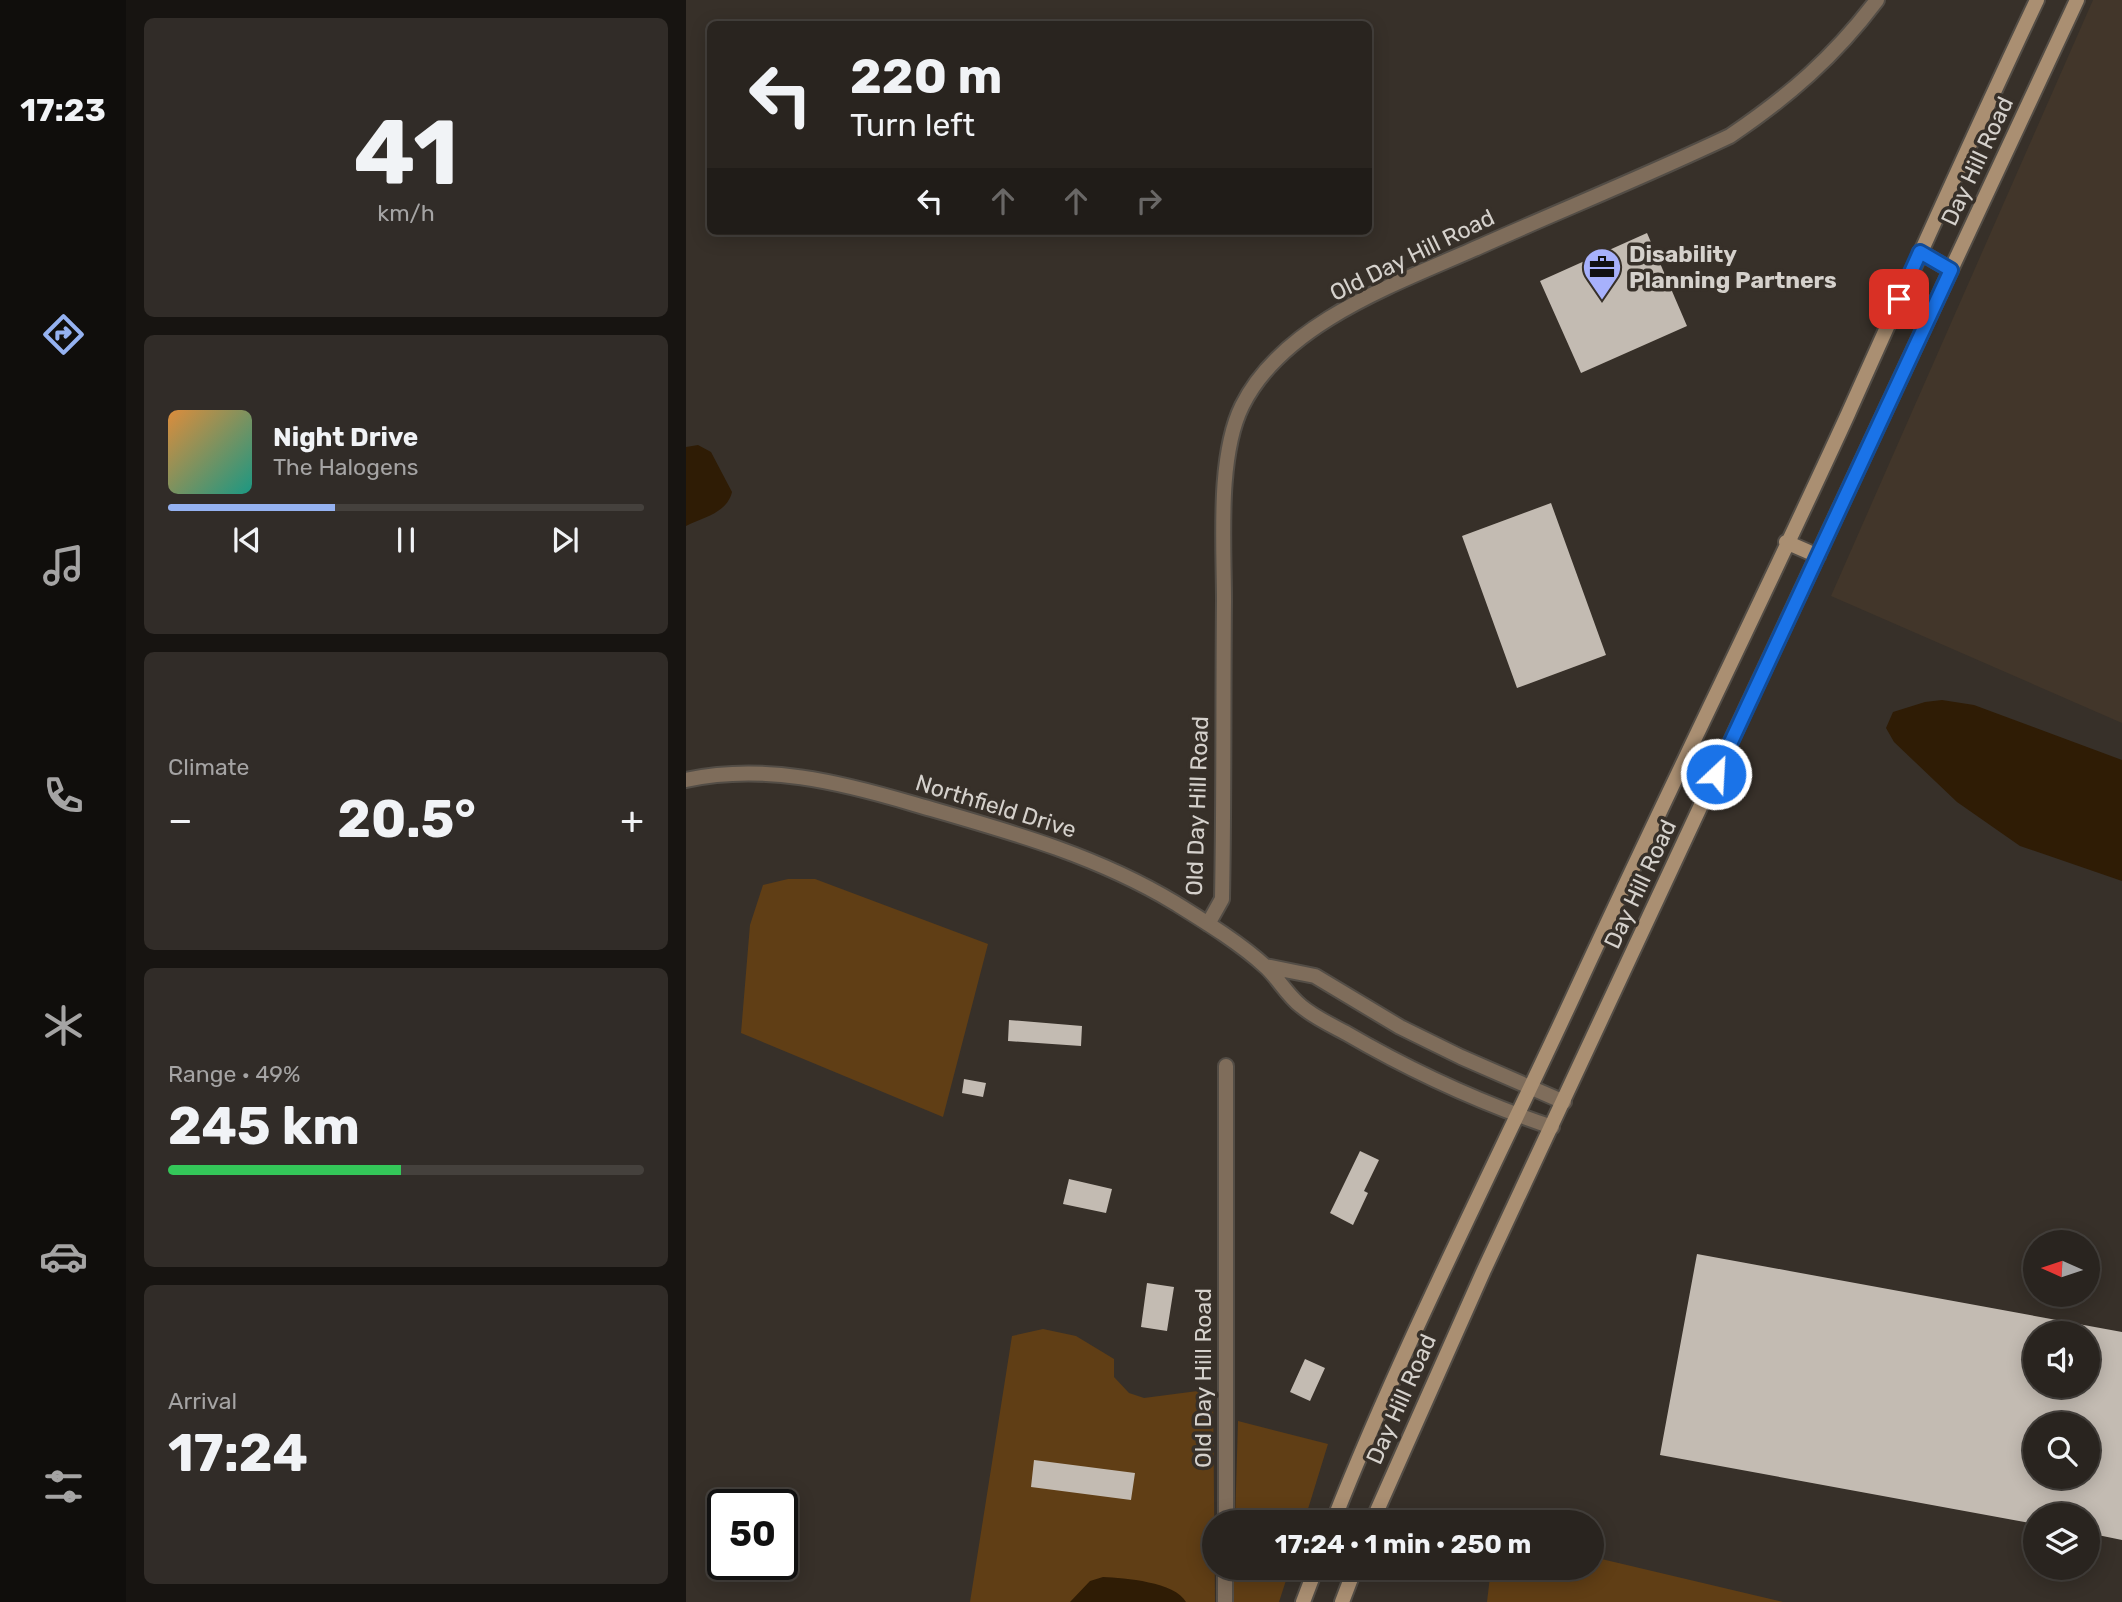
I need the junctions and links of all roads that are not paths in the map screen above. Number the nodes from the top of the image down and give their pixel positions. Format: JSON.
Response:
{"nodes":[{"id":1,"x":1877,"y":0,"type":"edge"},
{"id":2,"x":2037,"y":0,"type":"edge"},
{"id":3,"x":2077,"y":0,"type":"edge"},
{"id":4,"x":1920,"y":252,"type":"junction"},
{"id":5,"x":1951,"y":270,"type":"junction"},
{"id":6,"x":1786,"y":542,"type":"junction"},
{"id":7,"x":1818,"y":556,"type":"junction"},
{"id":8,"x":686,"y":780,"type":"edge"},
{"id":9,"x":1208,"y":924,"type":"junction"},
{"id":10,"x":1265,"y":966,"type":"junction"},
{"id":11,"x":1226,"y":1066,"type":"dead end"},
{"id":12,"x":1531,"y":1086,"type":"junction"},
{"id":13,"x":1564,"y":1102,"type":"junction"},
{"id":14,"x":1517,"y":1115,"type":"junction"},
{"id":15,"x":1552,"y":1127,"type":"junction"},
{"id":16,"x":1226,"y":1510,"type":"edge"},
{"id":17,"x":1338,"y":1510,"type":"edge"},
{"id":18,"x":1377,"y":1510,"type":"edge"},
{"id":19,"x":1225,"y":1580,"type":"edge"},
{"id":20,"x":1311,"y":1580,"type":"edge"},
{"id":21,"x":1350,"y":1580,"type":"edge"},
{"id":22,"x":1225,"y":1602,"type":"edge"},
{"id":23,"x":1303,"y":1602,"type":"edge"},
{"id":24,"x":1342,"y":1602,"type":"edge"}],
"edges":[{"from":1,"to":9,"type":"street","name":"Old Day Hill Road"},
{"from":2,"to":4,"type":"main road","name":"Day Hill Road"},
{"from":3,"to":5,"type":"main road","name":"Day Hill Road"},
{"from":4,"to":5,"type":"main road"},
{"from":4,"to":6,"type":"main road","name":"Day Hill Road"},
{"from":5,"to":7,"type":"main road","name":"Day Hill Road"},
{"from":6,"to":7,"type":"main road"},
{"from":6,"to":12,"type":"main road","name":"Day Hill Road"},
{"from":7,"to":13,"type":"main road","name":"Day Hill Road"},
{"from":8,"to":9,"type":"street","name":"Northfield Drive"},
{"from":9,"to":10,"type":"street","name":"Northfield Drive"},
{"from":10,"to":12,"type":"street","name":"Northfield Drive"},
{"from":10,"to":14,"type":"street","name":"Northfield Drive"},
{"from":11,"to":16,"type":"street","name":"Old Day Hill Road"},
{"from":12,"to":13,"type":"street","name":"Northfield Drive"},
{"from":12,"to":14,"type":"main road","name":"Day Hill Road"},
{"from":13,"to":15,"type":"main road","name":"Day Hill Road"},
{"from":14,"to":15,"type":"street","name":"Northfield Drive"},
{"from":14,"to":17,"type":"main road","name":"Day Hill Road"},
{"from":15,"to":18,"type":"main road","name":"Day Hill Road"},
{"from":19,"to":22,"type":"street"},
{"from":20,"to":23,"type":"main road"},
{"from":21,"to":24,"type":"main road"}]}
